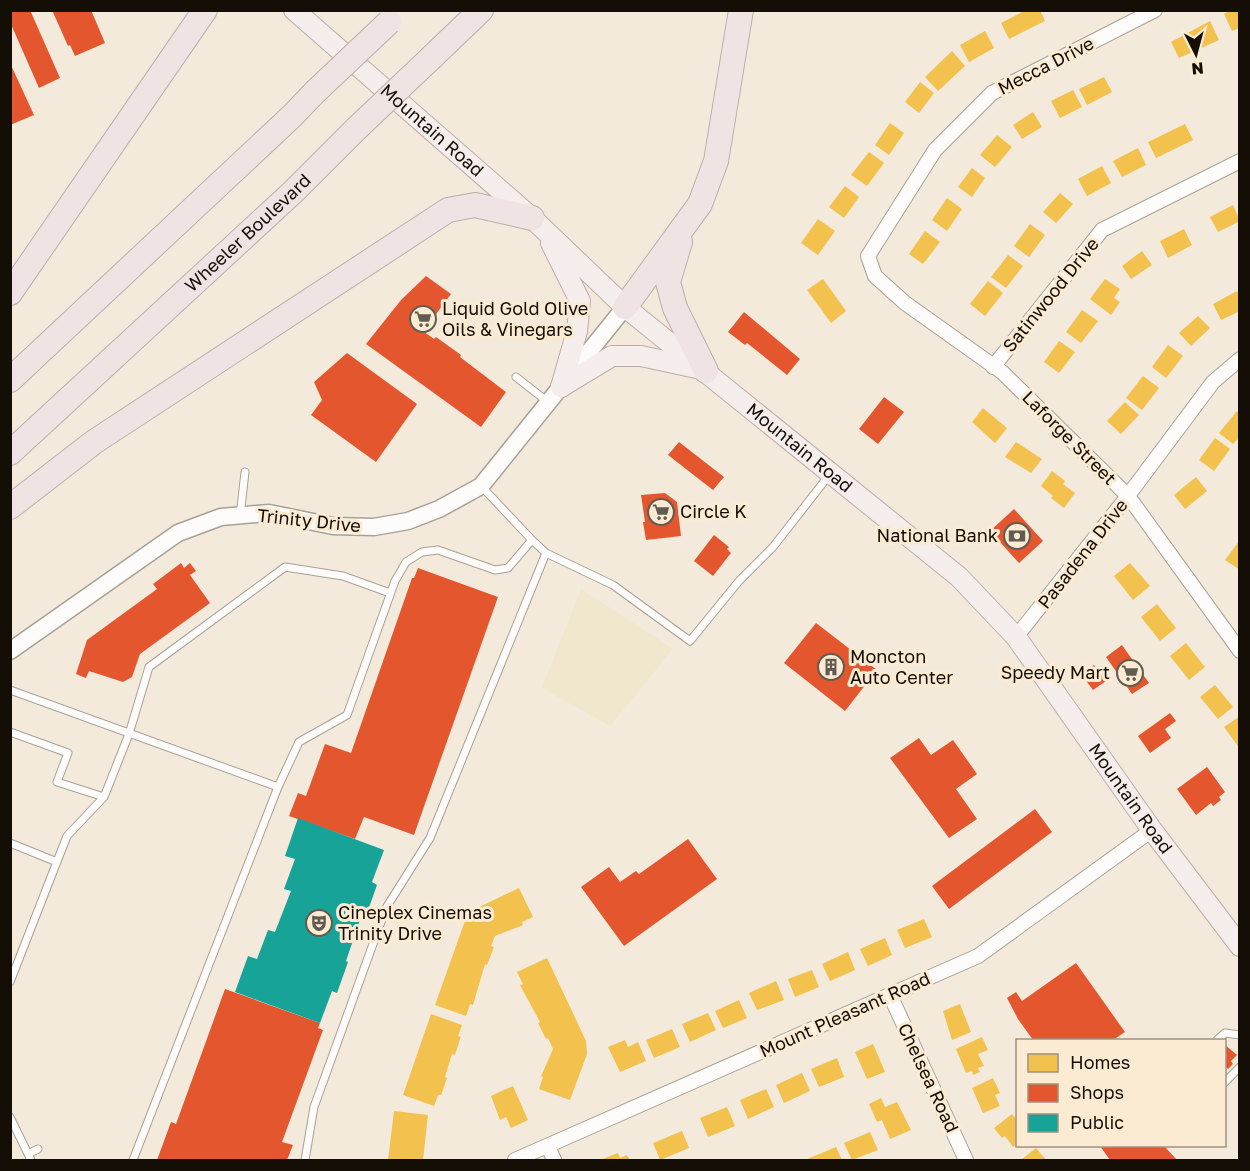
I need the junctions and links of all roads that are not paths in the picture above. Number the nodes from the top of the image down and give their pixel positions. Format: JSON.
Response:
{"nodes":[{"id":1,"x":205,"y":10,"type":"edge"},
{"id":2,"x":294,"y":10,"type":"edge"},
{"id":3,"x":481,"y":10,"type":"edge"},
{"id":4,"x":741,"y":10,"type":"edge"},
{"id":5,"x":1155,"y":10,"type":"edge"},
{"id":6,"x":395,"y":16,"type":"edge"},
{"id":7,"x":1239,"y":161,"type":"edge"},
{"id":8,"x":539,"y":224,"type":"junction"},
{"id":9,"x":684,"y":225,"type":"junction"},
{"id":10,"x":868,"y":256,"type":"joint"},
{"id":11,"x":10,"y":293,"type":"edge"},
{"id":12,"x":625,"y":307,"type":"junction"},
{"id":13,"x":1239,"y":359,"type":"edge"},
{"id":14,"x":993,"y":367,"type":"junction"},
{"id":15,"x":706,"y":370,"type":"junction"},
{"id":16,"x":516,"y":377,"type":"dead end"},
{"id":17,"x":10,"y":380,"type":"edge"},
{"id":18,"x":555,"y":394,"type":"junction"},
{"id":19,"x":10,"y":453,"type":"edge"},
{"id":20,"x":245,"y":472,"type":"dead end"},
{"id":21,"x":831,"y":473,"type":"junction"},
{"id":22,"x":481,"y":486,"type":"junction"},
{"id":23,"x":1128,"y":496,"type":"junction"},
{"id":24,"x":10,"y":507,"type":"edge"},
{"id":25,"x":240,"y":516,"type":"junction"},
{"id":26,"x":532,"y":540,"type":"junction"},
{"id":27,"x":546,"y":553,"type":"junction"},
{"id":28,"x":390,"y":593,"type":"junction"},
{"id":29,"x":1016,"y":637,"type":"junction"},
{"id":30,"x":1238,"y":647,"type":"edge"},
{"id":31,"x":10,"y":651,"type":"edge"},
{"id":32,"x":10,"y":690,"type":"edge"},
{"id":33,"x":10,"y":732,"type":"edge"},
{"id":34,"x":129,"y":734,"type":"junction"},
{"id":35,"x":278,"y":788,"type":"junction"},
{"id":36,"x":104,"y":797,"type":"junction"},
{"id":37,"x":1152,"y":830,"type":"junction"},
{"id":38,"x":10,"y":843,"type":"edge"},
{"id":39,"x":57,"y":862,"type":"junction"},
{"id":40,"x":1239,"y":946,"type":"edge"},
{"id":41,"x":10,"y":982,"type":"edge"},
{"id":42,"x":890,"y":995,"type":"junction"},
{"id":43,"x":1239,"y":1035,"type":"edge"},
{"id":44,"x":1219,"y":1039,"type":"edge"},
{"id":45,"x":1239,"y":1067,"type":"edge"},
{"id":46,"x":1226,"y":1081,"type":"edge"},
{"id":47,"x":10,"y":1118,"type":"edge"},
{"id":48,"x":548,"y":1146,"type":"junction"},
{"id":49,"x":38,"y":1149,"type":"dead end"},
{"id":50,"x":30,"y":1157,"type":"edge"},
{"id":51,"x":965,"y":1160,"type":"edge"},
{"id":52,"x":133,"y":1161,"type":"edge"},
{"id":53,"x":304,"y":1161,"type":"edge"},
{"id":54,"x":515,"y":1161,"type":"edge"},
{"id":55,"x":554,"y":1161,"type":"edge"}],
"edges":[{"from":1,"to":11,"type":"highway"},
{"from":2,"to":8,"type":"main road","name":"Mountain Road"},
{"from":3,"to":19,"type":"highway","name":"Wheeler Boulevard","bridge":true},
{"from":4,"to":9,"type":"highway"},
{"from":5,"to":10,"type":"street","name":"Mecca Drive"},
{"from":6,"to":17,"type":"highway","bridge":true},
{"from":7,"to":14,"type":"street","name":"Satinwood Drive"},
{"from":8,"to":12,"type":"main road","name":"Mountain Road"},
{"from":8,"to":18,"type":"main road"},
{"from":8,"to":24,"type":"highway"},
{"from":9,"to":12,"type":"highway"},
{"from":9,"to":15,"type":"highway"},
{"from":10,"to":14,"type":"street","name":"Laforge Street"},
{"from":12,"to":15,"type":"main road","name":"Mountain Road"},
{"from":12,"to":18,"type":"street","name":"Trinity Drive"},
{"from":13,"to":23,"type":"street","name":"Pasadena Drive"},
{"from":14,"to":23,"type":"street","name":"Laforge Street"},
{"from":15,"to":18,"type":"main road"},
{"from":15,"to":21,"type":"main road","name":"Mountain Road"},
{"from":16,"to":18,"type":"lane"},
{"from":18,"to":22,"type":"street","name":"Trinity Drive"},
{"from":20,"to":25,"type":"lane"},
{"from":21,"to":27,"type":"lane"},
{"from":21,"to":29,"type":"main road","name":"Mountain Road"},
{"from":22,"to":25,"type":"street","name":"Trinity Drive"},
{"from":22,"to":26,"type":"lane"},
{"from":23,"to":29,"type":"street","name":"Pasadena Drive"},
{"from":23,"to":30,"type":"street","name":"Laforge Street"},
{"from":25,"to":31,"type":"street","name":"Trinity Drive"},
{"from":26,"to":27,"type":"lane"},
{"from":26,"to":28,"type":"lane"},
{"from":27,"to":53,"type":"lane"},
{"from":28,"to":34,"type":"lane"},
{"from":28,"to":35,"type":"lane"},
{"from":29,"to":37,"type":"main road","name":"Mountain Road"},
{"from":32,"to":34,"type":"lane"},
{"from":33,"to":36,"type":"lane"},
{"from":34,"to":35,"type":"lane"},
{"from":34,"to":36,"type":"lane"},
{"from":35,"to":52,"type":"lane"},
{"from":36,"to":39,"type":"lane"},
{"from":37,"to":40,"type":"main road","name":"Mountain Road"},
{"from":37,"to":42,"type":"street","name":"Mount Pleasant Road"},
{"from":38,"to":39,"type":"lane"},
{"from":39,"to":41,"type":"lane"},
{"from":42,"to":48,"type":"street","name":"Mount Pleasant Road"},
{"from":42,"to":51,"type":"street","name":"Chelsea Road"},
{"from":43,"to":44,"type":"lane"},
{"from":45,"to":46,"type":"lane"},
{"from":47,"to":50,"type":"lane"},
{"from":48,"to":54,"type":"street","name":"Mount Pleasant Road"},
{"from":48,"to":55,"type":"street"},
{"from":49,"to":50,"type":"lane"}]}
